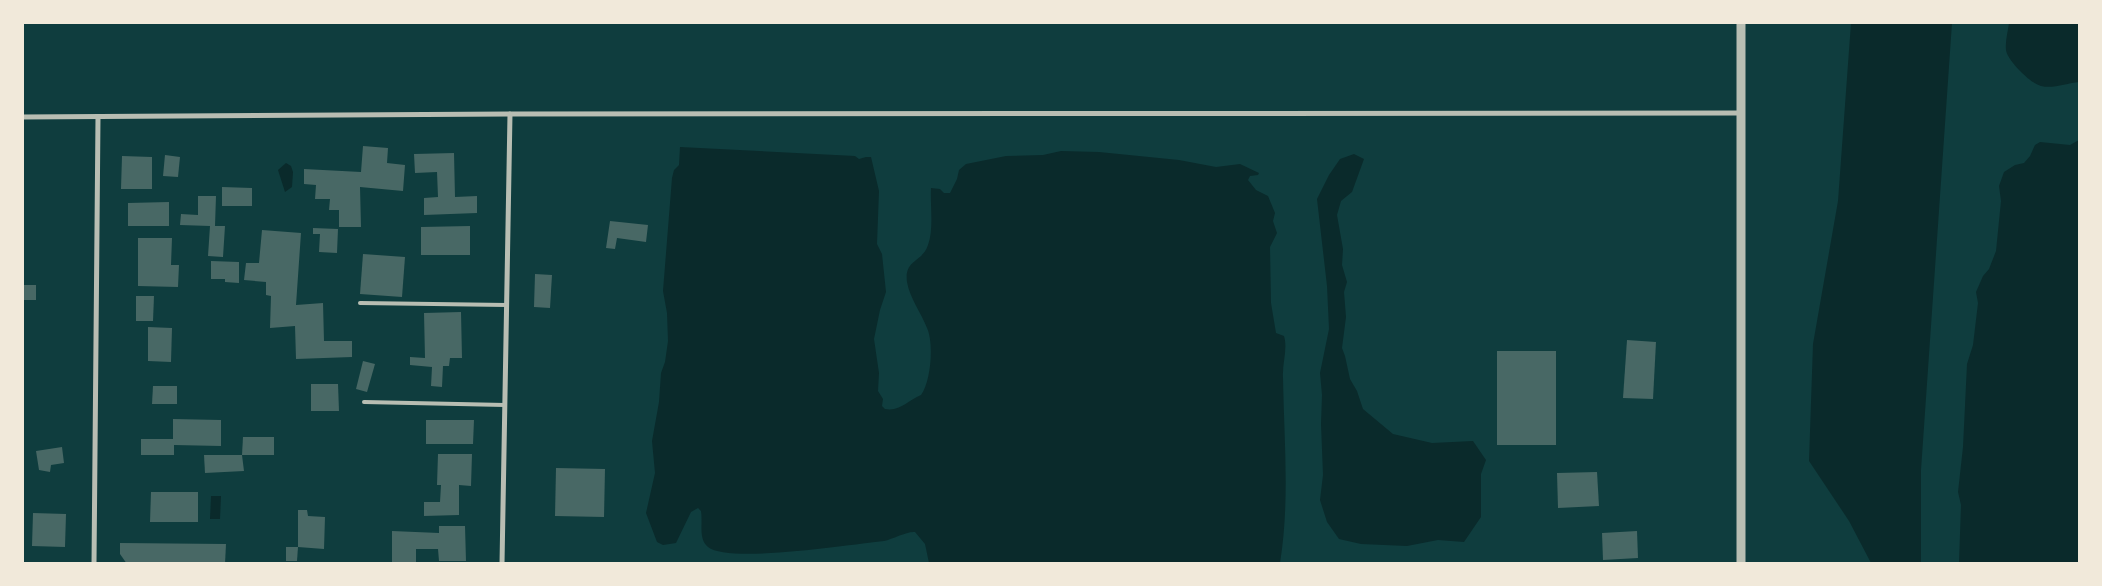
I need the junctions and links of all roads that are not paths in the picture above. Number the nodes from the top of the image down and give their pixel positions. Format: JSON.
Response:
{"nodes":[{"id":1,"x":1742,"y":22,"type":"edge"},
{"id":2,"x":1742,"y":113,"type":"junction"},
{"id":3,"x":510,"y":114,"type":"junction"},
{"id":4,"x":22,"y":117,"type":"edge"},
{"id":5,"x":98,"y":117,"type":"junction"},
{"id":6,"x":360,"y":303,"type":"dead end"},
{"id":7,"x":507,"y":305,"type":"junction"},
{"id":8,"x":364,"y":402,"type":"dead end"},
{"id":9,"x":505,"y":405,"type":"junction"},
{"id":10,"x":94,"y":564,"type":"edge"},
{"id":11,"x":502,"y":564,"type":"edge"},
{"id":12,"x":1741,"y":564,"type":"edge"}],
"edges":[{"from":1,"to":2,"type":"street"},
{"from":2,"to":3,"type":"street"},
{"from":2,"to":12,"type":"street"},
{"from":3,"to":5,"type":"street"},
{"from":3,"to":7,"type":"street"},
{"from":4,"to":5,"type":"street"},
{"from":5,"to":10,"type":"street"},
{"from":6,"to":7,"type":"lane"},
{"from":7,"to":9,"type":"street"},
{"from":8,"to":9,"type":"lane"},
{"from":9,"to":11,"type":"street"}]}
